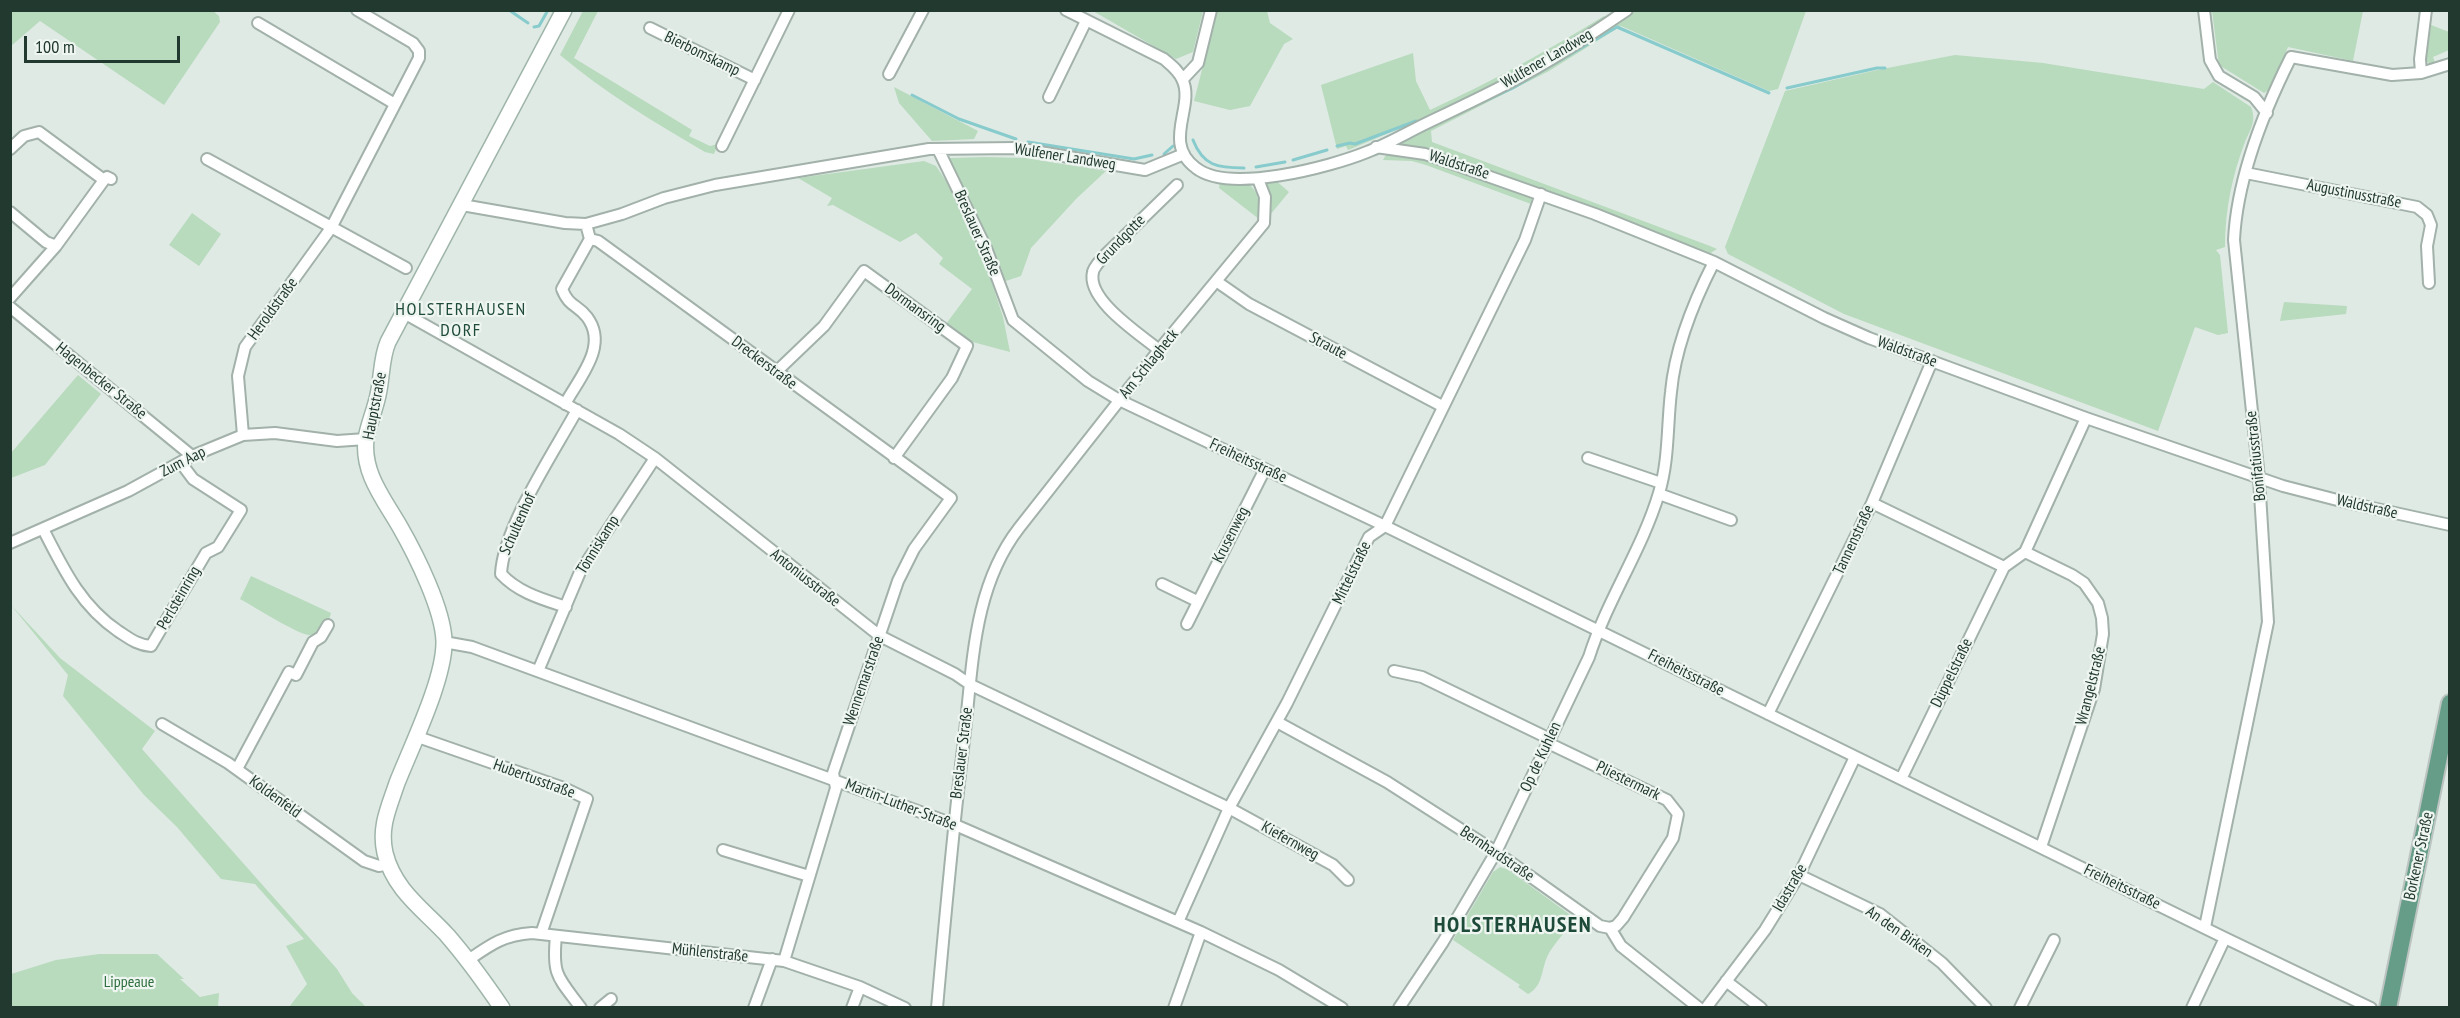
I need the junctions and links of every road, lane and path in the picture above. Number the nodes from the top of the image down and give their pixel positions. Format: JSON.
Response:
{"nodes":[{"id":1,"x":357,"y":10,"type":"edge"},
{"id":2,"x":564,"y":10,"type":"edge"},
{"id":3,"x":789,"y":10,"type":"edge"},
{"id":4,"x":923,"y":10,"type":"edge"},
{"id":5,"x":1066,"y":10,"type":"edge"},
{"id":6,"x":1212,"y":10,"type":"edge"},
{"id":7,"x":1627,"y":10,"type":"edge"},
{"id":8,"x":2204,"y":10,"type":"edge"},
{"id":9,"x":2426,"y":10,"type":"edge"},
{"id":10,"x":1086,"y":21,"type":"junction"},
{"id":11,"x":258,"y":23,"type":"dead end"},
{"id":12,"x":650,"y":28,"type":"dead end"},
{"id":13,"x":2450,"y":64,"type":"edge"},
{"id":14,"x":2421,"y":73,"type":"junction"},
{"id":15,"x":889,"y":74,"type":"dead end"},
{"id":16,"x":1183,"y":79,"type":"junction"},
{"id":17,"x":754,"y":80,"type":"junction"},
{"id":18,"x":1049,"y":97,"type":"dead end"},
{"id":19,"x":394,"y":104,"type":"junction"},
{"id":20,"x":2267,"y":113,"type":"junction"},
{"id":21,"x":722,"y":146,"type":"dead end"},
{"id":22,"x":1376,"y":147,"type":"junction"},
{"id":23,"x":10,"y":149,"type":"edge"},
{"id":24,"x":938,"y":149,"type":"junction"},
{"id":25,"x":1185,"y":154,"type":"junction"},
{"id":26,"x":207,"y":159,"type":"dead end"},
{"id":27,"x":2246,"y":172,"type":"junction"},
{"id":28,"x":1258,"y":179,"type":"junction"},
{"id":29,"x":1177,"y":185,"type":"dead end"},
{"id":30,"x":1541,"y":194,"type":"junction"},
{"id":31,"x":462,"y":205,"type":"junction"},
{"id":32,"x":10,"y":212,"type":"edge"},
{"id":33,"x":586,"y":224,"type":"junction"},
{"id":34,"x":331,"y":228,"type":"junction"},
{"id":35,"x":590,"y":239,"type":"junction"},
{"id":36,"x":56,"y":246,"type":"junction"},
{"id":37,"x":1714,"y":262,"type":"junction"},
{"id":38,"x":406,"y":268,"type":"dead end"},
{"id":39,"x":1216,"y":281,"type":"junction"},
{"id":40,"x":2429,"y":283,"type":"dead end"},
{"id":41,"x":10,"y":298,"type":"edge"},
{"id":42,"x":10,"y":307,"type":"edge"},
{"id":43,"x":402,"y":312,"type":"junction"},
{"id":44,"x":1013,"y":320,"type":"joint"},
{"id":45,"x":1159,"y":350,"type":"junction"},
{"id":46,"x":1932,"y":361,"type":"junction"},
{"id":47,"x":776,"y":372,"type":"junction"},
{"id":48,"x":1119,"y":400,"type":"junction"},
{"id":49,"x":565,"y":404,"type":"junction"},
{"id":50,"x":1442,"y":406,"type":"junction"},
{"id":51,"x":577,"y":410,"type":"junction"},
{"id":52,"x":2086,"y":418,"type":"junction"},
{"id":53,"x":243,"y":435,"type":"junction"},
{"id":54,"x":366,"y":439,"type":"junction"},
{"id":55,"x":192,"y":456,"type":"junction"},
{"id":56,"x":655,"y":458,"type":"junction"},
{"id":57,"x":894,"y":458,"type":"junction"},
{"id":58,"x":1588,"y":458,"type":"dead end"},
{"id":59,"x":182,"y":463,"type":"junction"},
{"id":60,"x":1264,"y":469,"type":"junction"},
{"id":61,"x":2259,"y":478,"type":"junction"},
{"id":62,"x":1660,"y":489,"type":"junction"},
{"id":63,"x":951,"y":498,"type":"joint"},
{"id":64,"x":1872,"y":503,"type":"junction"},
{"id":65,"x":1731,"y":520,"type":"dead end"},
{"id":66,"x":2450,"y":525,"type":"edge"},
{"id":67,"x":1385,"y":526,"type":"junction"},
{"id":68,"x":43,"y":529,"type":"junction"},
{"id":69,"x":1009,"y":541,"type":"joint"},
{"id":70,"x":10,"y":543,"type":"edge"},
{"id":71,"x":2025,"y":552,"type":"junction"},
{"id":72,"x":2004,"y":567,"type":"junction"},
{"id":73,"x":1162,"y":584,"type":"dead end"},
{"id":74,"x":1197,"y":601,"type":"junction"},
{"id":75,"x":566,"y":607,"type":"junction"},
{"id":76,"x":1187,"y":624,"type":"dead end"},
{"id":77,"x":328,"y":626,"type":"dead end"},
{"id":78,"x":1598,"y":629,"type":"junction"},
{"id":79,"x":880,"y":636,"type":"junction"},
{"id":80,"x":444,"y":642,"type":"junction"},
{"id":81,"x":538,"y":671,"type":"junction"},
{"id":82,"x":1394,"y":671,"type":"dead end"},
{"id":83,"x":971,"y":685,"type":"junction"},
{"id":84,"x":2450,"y":703,"type":"edge"},
{"id":85,"x":1768,"y":714,"type":"junction"},
{"id":86,"x":1277,"y":722,"type":"junction"},
{"id":87,"x":162,"y":724,"type":"dead end"},
{"id":88,"x":415,"y":736,"type":"junction"},
{"id":89,"x":1549,"y":741,"type":"junction"},
{"id":90,"x":1855,"y":757,"type":"junction"},
{"id":91,"x":237,"y":769,"type":"junction"},
{"id":92,"x":1901,"y":779,"type":"junction"},
{"id":93,"x":833,"y":780,"type":"junction"},
{"id":94,"x":1229,"y":808,"type":"junction"},
{"id":95,"x":954,"y":824,"type":"junction"},
{"id":96,"x":2041,"y":847,"type":"junction"},
{"id":97,"x":723,"y":850,"type":"dead end"},
{"id":98,"x":1496,"y":852,"type":"junction"},
{"id":99,"x":388,"y":864,"type":"junction"},
{"id":100,"x":1799,"y":875,"type":"junction"},
{"id":101,"x":810,"y":876,"type":"junction"},
{"id":102,"x":1348,"y":880,"type":"dead end"},
{"id":103,"x":1178,"y":922,"type":"junction"},
{"id":104,"x":2205,"y":927,"type":"junction"},
{"id":105,"x":1610,"y":928,"type":"junction"},
{"id":106,"x":1201,"y":932,"type":"junction"},
{"id":107,"x":541,"y":934,"type":"junction"},
{"id":108,"x":556,"y":936,"type":"junction"},
{"id":109,"x":2225,"y":939,"type":"junction"},
{"id":110,"x":2054,"y":940,"type":"dead end"},
{"id":111,"x":772,"y":959,"type":"junction"},
{"id":112,"x":467,"y":961,"type":"junction"},
{"id":113,"x":784,"y":961,"type":"junction"},
{"id":114,"x":1726,"y":981,"type":"junction"},
{"id":115,"x":860,"y":987,"type":"junction"},
{"id":116,"x":611,"y":999,"type":"dead end"},
{"id":117,"x":502,"y":1008,"type":"edge"},
{"id":118,"x":581,"y":1008,"type":"edge"},
{"id":119,"x":600,"y":1008,"type":"edge"},
{"id":120,"x":754,"y":1008,"type":"edge"},
{"id":121,"x":852,"y":1008,"type":"edge"},
{"id":122,"x":905,"y":1008,"type":"edge"},
{"id":123,"x":937,"y":1008,"type":"edge"},
{"id":124,"x":1174,"y":1008,"type":"edge"},
{"id":125,"x":1341,"y":1008,"type":"edge"},
{"id":126,"x":1399,"y":1008,"type":"edge"},
{"id":127,"x":1700,"y":1008,"type":"edge"},
{"id":128,"x":1706,"y":1008,"type":"edge"},
{"id":129,"x":1761,"y":1008,"type":"edge"},
{"id":130,"x":1986,"y":1008,"type":"edge"},
{"id":131,"x":2020,"y":1008,"type":"edge"},
{"id":132,"x":2192,"y":1008,"type":"edge"},
{"id":133,"x":2371,"y":1008,"type":"edge"},
{"id":134,"x":2388,"y":1008,"type":"edge"}],
"edges":[{"from":1,"to":19,"type":"street","name":"Heroldstraße"},
{"from":2,"to":31,"type":"main road","name":"Hauptstraße"},
{"from":3,"to":17,"type":"street","name":"Bierbomskamp"},
{"from":4,"to":15,"type":"street"},
{"from":5,"to":10,"type":"street"},
{"from":6,"to":16,"type":"street"},
{"from":7,"to":22,"type":"street","name":"Wulfener Landweg"},
{"from":8,"to":20,"type":"street"},
{"from":9,"to":14,"type":"street"},
{"from":10,"to":16,"type":"street"},
{"from":10,"to":18,"type":"street"},
{"from":11,"to":19,"type":"street"},
{"from":12,"to":17,"type":"street","name":"Bierbomskamp"},
{"from":13,"to":14,"type":"street"},
{"from":14,"to":20,"type":"street","name":"Bonifatiusstraße"},
{"from":16,"to":25,"type":"street"},
{"from":17,"to":21,"type":"street","name":"Bierbomskamp"},
{"from":19,"to":34,"type":"street","name":"Heroldstraße"},
{"from":20,"to":27,"type":"street","name":"Bonifatiusstraße"},
{"from":22,"to":28,"type":"street","name":"Wulfener Landweg"},
{"from":22,"to":30,"type":"street","name":"Waldstraße"},
{"from":23,"to":36,"type":"street"},
{"from":24,"to":25,"type":"street","name":"Wulfener Landweg"},
{"from":24,"to":33,"type":"street","name":"Wulfener Landweg"},
{"from":24,"to":44,"type":"street","name":"Breslauer Straße"},
{"from":25,"to":28,"type":"street","name":"Wulfener Landweg"},
{"from":26,"to":34,"type":"street"},
{"from":27,"to":40,"type":"street","name":"Augustinusstraße"},
{"from":27,"to":61,"type":"street","name":"Bonifatiusstraße"},
{"from":28,"to":39,"type":"street","name":"Am Schlagheck"},
{"from":29,"to":45,"type":"street","name":"Grundgotte"},
{"from":30,"to":37,"type":"street","name":"Waldstraße"},
{"from":30,"to":50,"type":"street","name":"Mittelstraße"},
{"from":31,"to":33,"type":"street","name":"Wulfener Landweg"},
{"from":31,"to":43,"type":"main road","name":"Hauptstraße"},
{"from":32,"to":36,"type":"street"},
{"from":33,"to":35,"type":"street"},
{"from":34,"to":38,"type":"street"},
{"from":34,"to":53,"type":"street","name":"Heroldstraße"},
{"from":35,"to":47,"type":"street","name":"Dreckerstraße"},
{"from":35,"to":49,"type":"street"},
{"from":36,"to":41,"type":"street"},
{"from":37,"to":46,"type":"street","name":"Waldstraße"},
{"from":37,"to":62,"type":"street","name":"Op de Kuhlen"},
{"from":39,"to":45,"type":"street","name":"Am Schlagheck"},
{"from":39,"to":50,"type":"street","name":"Straute"},
{"from":42,"to":55,"type":"street","name":"Hagenbecker Straße"},
{"from":43,"to":49,"type":"street","name":"Antoniusstraße"},
{"from":43,"to":54,"type":"main road","name":"Hauptstraße"},
{"from":44,"to":48,"type":"street","name":"Freiheitsstraße"},
{"from":45,"to":48,"type":"street","name":"Am Schlagheck"},
{"from":46,"to":52,"type":"street","name":"Waldstraße"},
{"from":46,"to":64,"type":"street","name":"Tannenstraße"},
{"from":47,"to":57,"type":"street","name":"Dreckerstraße"},
{"from":47,"to":57,"type":"street","name":"Dormansring"},
{"from":48,"to":60,"type":"street","name":"Freiheitsstraße"},
{"from":48,"to":69,"type":"street","name":"Am Schlagheck"},
{"from":49,"to":51,"type":"street","name":"Antoniusstraße"},
{"from":50,"to":67,"type":"street","name":"Mittelstraße"},
{"from":51,"to":56,"type":"street","name":"Antoniusstraße"},
{"from":51,"to":75,"type":"street","name":"Schultenhof"},
{"from":52,"to":61,"type":"street","name":"Waldstraße"},
{"from":52,"to":71,"type":"street"},
{"from":53,"to":54,"type":"street","name":"Zum Aap"},
{"from":53,"to":55,"type":"street","name":"Zum Aap"},
{"from":54,"to":80,"type":"main road","name":"Hauptstraße"},
{"from":55,"to":59,"type":"street","name":"Zum Aap"},
{"from":56,"to":75,"type":"street","name":"Tönniskamp"},
{"from":56,"to":79,"type":"street","name":"Antoniusstraße"},
{"from":57,"to":63,"type":"street","name":"Dreckerstraße"},
{"from":58,"to":62,"type":"street"},
{"from":59,"to":68,"type":"street","name":"Zum Aap"},
{"from":59,"to":68,"type":"street","name":"Perlsteinring"},
{"from":60,"to":67,"type":"street","name":"Freiheitsstraße"},
{"from":60,"to":74,"type":"street","name":"Krusenweg"},
{"from":61,"to":66,"type":"street","name":"Waldstraße"},
{"from":61,"to":104,"type":"street","name":"Bonifatiusstraße"},
{"from":62,"to":65,"type":"street"},
{"from":62,"to":78,"type":"street","name":"Op de Kuhlen"},
{"from":63,"to":79,"type":"street","name":"Wennemarstraße"},
{"from":64,"to":72,"type":"street"},
{"from":64,"to":85,"type":"street","name":"Tannenstraße"},
{"from":67,"to":78,"type":"street","name":"Freiheitsstraße"},
{"from":67,"to":86,"type":"street","name":"Mittelstraße"},
{"from":68,"to":70,"type":"street","name":"Zum Aap"},
{"from":69,"to":83,"type":"street","name":"Breslauer Straße"},
{"from":71,"to":72,"type":"street"},
{"from":71,"to":96,"type":"street","name":"Wrangelstraße"},
{"from":72,"to":92,"type":"street","name":"Düppelstraße"},
{"from":73,"to":74,"type":"street"},
{"from":74,"to":76,"type":"street","name":"Krusenweg"},
{"from":75,"to":81,"type":"street","name":"Tönniskamp"},
{"from":77,"to":91,"type":"street"},
{"from":78,"to":85,"type":"street","name":"Freiheitsstraße"},
{"from":78,"to":89,"type":"street","name":"Op de Kuhlen"},
{"from":79,"to":83,"type":"street","name":"Antoniusstraße"},
{"from":79,"to":93,"type":"street","name":"Wennemarstraße"},
{"from":80,"to":81,"type":"street","name":"Martin-Luther-Straße"},
{"from":80,"to":88,"type":"main road","name":"Hauptstraße"},
{"from":81,"to":93,"type":"street","name":"Martin-Luther-Straße"},
{"from":82,"to":89,"type":"street","name":"Pliestermark"},
{"from":83,"to":94,"type":"street","name":"Antoniusstraße"},
{"from":83,"to":95,"type":"street","name":"Breslauer Straße"},
{"from":84,"to":134,"type":"main road","name":"Borkener Straße"},
{"from":85,"to":90,"type":"street","name":"Freiheitsstraße"},
{"from":86,"to":94,"type":"street","name":"Mittelstraße"},
{"from":86,"to":98,"type":"street","name":"Bernhardstraße"},
{"from":87,"to":91,"type":"street","name":"Koldenfeld"},
{"from":88,"to":99,"type":"main road","name":"Hauptstraße"},
{"from":88,"to":107,"type":"street","name":"Hubertusstraße"},
{"from":89,"to":98,"type":"street","name":"Op de Kuhlen"},
{"from":89,"to":105,"type":"street","name":"Pliestermark"},
{"from":90,"to":92,"type":"street","name":"Freiheitsstraße"},
{"from":90,"to":100,"type":"street","name":"Idastraße"},
{"from":91,"to":99,"type":"street","name":"Koldenfeld"},
{"from":92,"to":96,"type":"street","name":"Freiheitsstraße"},
{"from":93,"to":95,"type":"street","name":"Martin-Luther-Straße"},
{"from":93,"to":101,"type":"street","name":"Wennemarstraße"},
{"from":94,"to":102,"type":"street","name":"Kiefernweg"},
{"from":94,"to":103,"type":"street","name":"Mittelstraße"},
{"from":95,"to":103,"type":"street","name":"Martin-Luther-Straße"},
{"from":95,"to":123,"type":"street","name":"Breslauer Straße"},
{"from":96,"to":104,"type":"street","name":"Freiheitsstraße"},
{"from":97,"to":101,"type":"street"},
{"from":98,"to":105,"type":"street","name":"Bernhardstraße"},
{"from":98,"to":126,"type":"street","name":"Op de Kuhlen"},
{"from":99,"to":112,"type":"main road","name":"Hauptstraße"},
{"from":100,"to":114,"type":"street","name":"Idastraße"},
{"from":100,"to":130,"type":"street","name":"An den Birken"},
{"from":101,"to":113,"type":"street","name":"Wennemarstraße"},
{"from":103,"to":106,"type":"street","name":"Martin-Luther-Straße"},
{"from":104,"to":109,"type":"street","name":"Freiheitsstraße"},
{"from":105,"to":127,"type":"street","name":"Bernhardstraße"},
{"from":106,"to":124,"type":"street"},
{"from":106,"to":125,"type":"street","name":"Martin-Luther-Straße"},
{"from":107,"to":108,"type":"street","name":"Mühlenstraße"},
{"from":107,"to":112,"type":"street","name":"Mühlenstraße"},
{"from":108,"to":111,"type":"street","name":"Mühlenstraße"},
{"from":108,"to":118,"type":"street"},
{"from":109,"to":132,"type":"street"},
{"from":109,"to":133,"type":"street","name":"Freiheitsstraße"},
{"from":110,"to":131,"type":"street"},
{"from":111,"to":113,"type":"street","name":"Mühlenstraße"},
{"from":111,"to":120,"type":"street"},
{"from":112,"to":117,"type":"main road","name":"Hauptstraße"},
{"from":113,"to":115,"type":"street","name":"Mühlenstraße"},
{"from":114,"to":128,"type":"street","name":"Idastraße"},
{"from":114,"to":129,"type":"street"},
{"from":115,"to":121,"type":"street"},
{"from":115,"to":122,"type":"street","name":"Mühlenstraße"},
{"from":116,"to":119,"type":"street"}]}
